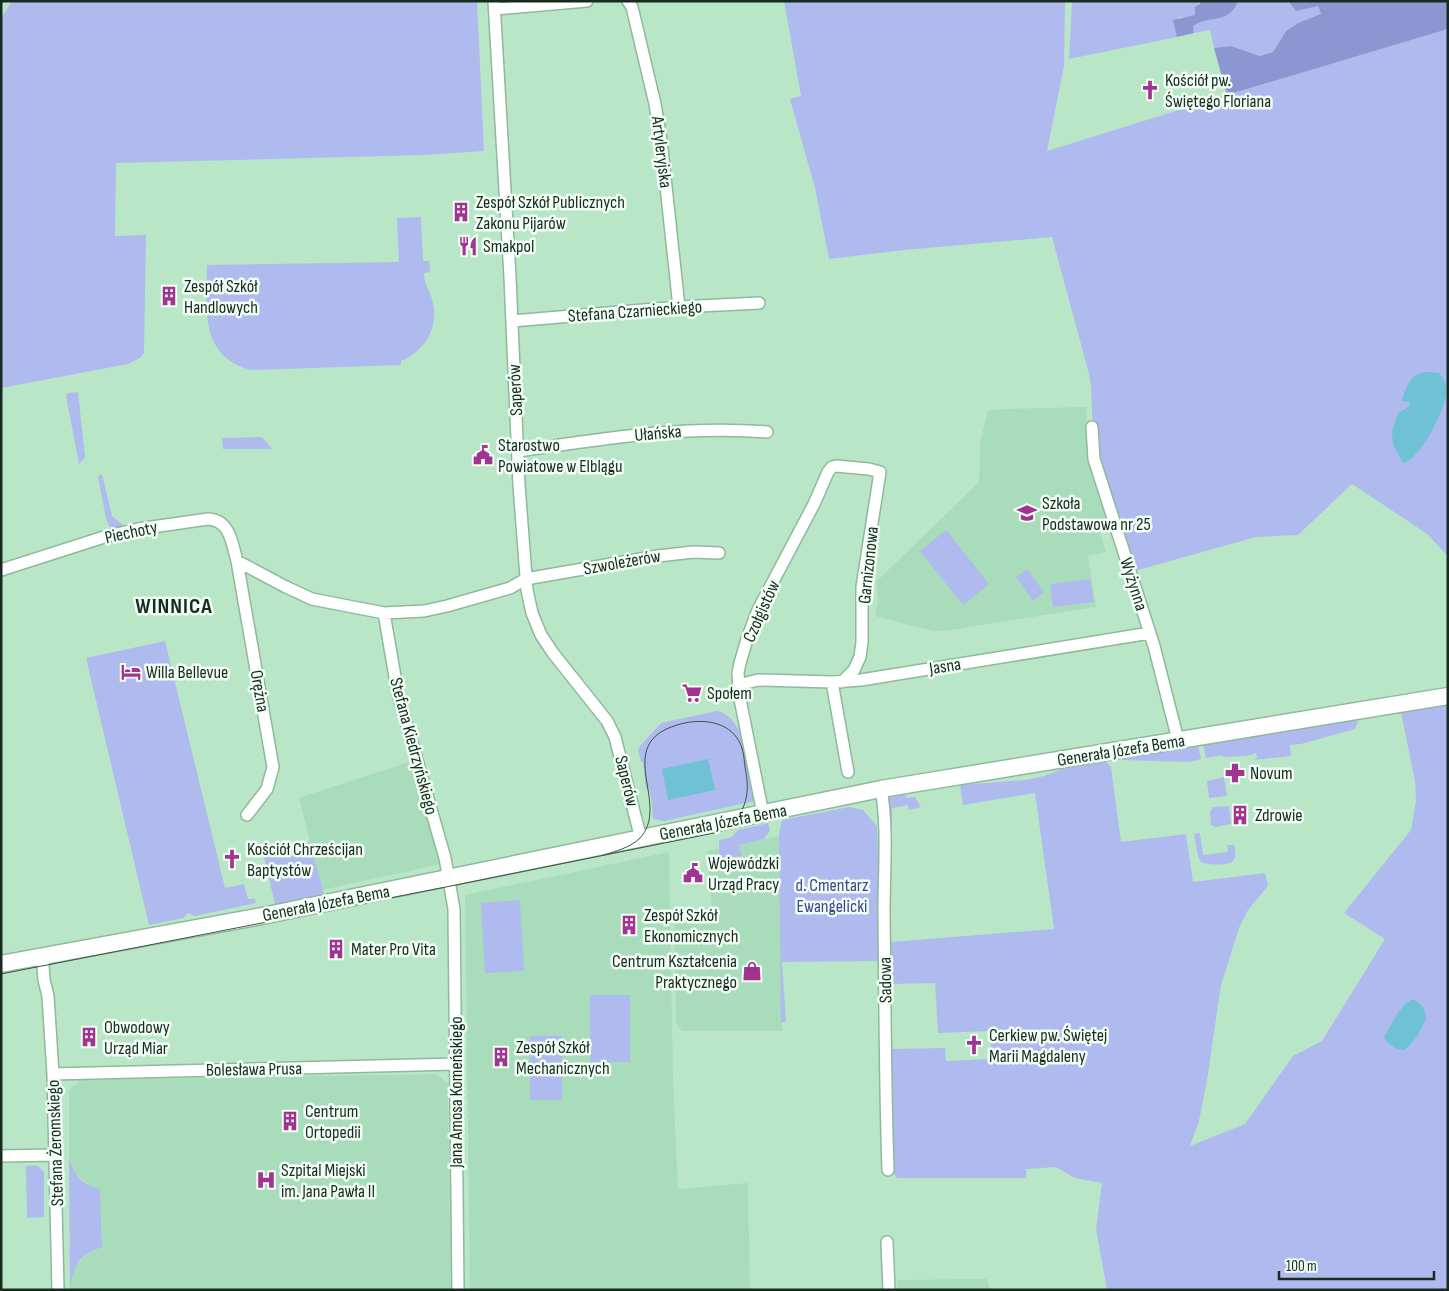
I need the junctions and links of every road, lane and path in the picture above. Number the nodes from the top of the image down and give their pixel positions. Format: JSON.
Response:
{"nodes":[{"id":1,"x":587,"y":1,"type":"edge"},
{"id":2,"x":628,"y":1,"type":"edge"},
{"id":3,"x":494,"y":5,"type":"edge"},
{"id":4,"x":759,"y":303,"type":"dead end"},
{"id":5,"x":679,"y":307,"type":"junction"},
{"id":6,"x":512,"y":321,"type":"junction"},
{"id":7,"x":1092,"y":427,"type":"dead end"},
{"id":8,"x":767,"y":432,"type":"dead end"},
{"id":9,"x":519,"y":451,"type":"junction"},
{"id":10,"x":880,"y":472,"type":"joint"},
{"id":11,"x":719,"y":553,"type":"dead end"},
{"id":12,"x":237,"y":561,"type":"junction"},
{"id":13,"x":1,"y":570,"type":"edge"},
{"id":14,"x":526,"y":579,"type":"junction"},
{"id":15,"x":384,"y":613,"type":"junction"},
{"id":16,"x":1150,"y":633,"type":"junction"},
{"id":17,"x":837,"y":682,"type":"junction"},
{"id":18,"x":738,"y":685,"type":"junction"},
{"id":19,"x":1448,"y":696,"type":"edge"},
{"id":20,"x":1178,"y":740,"type":"junction"},
{"id":21,"x":848,"y":772,"type":"dead end"},
{"id":22,"x":881,"y":789,"type":"junction"},
{"id":23,"x":763,"y":814,"type":"junction"},
{"id":24,"x":247,"y":815,"type":"dead end"},
{"id":25,"x":640,"y":838,"type":"junction"},
{"id":26,"x":449,"y":877,"type":"junction"},
{"id":27,"x":452,"y":894,"type":"joint"},
{"id":28,"x":45,"y":956,"type":"junction"},
{"id":29,"x":1,"y":964,"type":"edge"},
{"id":30,"x":456,"y":1064,"type":"junction"},
{"id":31,"x":53,"y":1074,"type":"junction"},
{"id":32,"x":56,"y":1154,"type":"junction"},
{"id":33,"x":1,"y":1156,"type":"edge"},
{"id":34,"x":888,"y":1170,"type":"dead end"},
{"id":35,"x":888,"y":1242,"type":"dead end"},
{"id":36,"x":58,"y":1290,"type":"edge"},
{"id":37,"x":458,"y":1290,"type":"edge"},
{"id":38,"x":889,"y":1290,"type":"edge"}],
"edges":[{"from":1,"to":3,"type":"street"},
{"from":2,"to":5,"type":"street","name":"Artyleryjska"},
{"from":3,"to":6,"type":"street","name":"Saperów"},
{"from":4,"to":5,"type":"street","name":"Stefana Czarnieckiego"},
{"from":5,"to":6,"type":"street","name":"Stefana Czarnieckiego"},
{"from":6,"to":9,"type":"street","name":"Saperów"},
{"from":7,"to":16,"type":"street","name":"Wyżynna"},
{"from":8,"to":9,"type":"street","name":"Ułańska"},
{"from":9,"to":14,"type":"street","name":"Saperów"},
{"from":10,"to":17,"type":"street","name":"Garnizonowa"},
{"from":10,"to":18,"type":"street","name":"Czołgistów"},
{"from":11,"to":14,"type":"street","name":"Szwoleżerów"},
{"from":12,"to":13,"type":"street","name":"Piechoty"},
{"from":12,"to":15,"type":"street","name":"Szwoleżerów"},
{"from":12,"to":24,"type":"street","name":"Orężna"},
{"from":14,"to":15,"type":"street","name":"Szwoleżerów"},
{"from":14,"to":25,"type":"street","name":"Saperów"},
{"from":15,"to":26,"type":"street","name":"Stefana Kiedrzyńskiego"},
{"from":16,"to":17,"type":"street","name":"Jasna"},
{"from":16,"to":20,"type":"street","name":"Wyżynna"},
{"from":17,"to":18,"type":"street","name":"Jasna"},
{"from":17,"to":21,"type":"street"},
{"from":18,"to":23,"type":"street","name":"Czołgistów"},
{"from":19,"to":20,"type":"street","name":"Generała Józefa Bema"},
{"from":20,"to":22,"type":"street","name":"Generała Józefa Bema"},
{"from":22,"to":23,"type":"street","name":"Generała Józefa Bema"},
{"from":22,"to":34,"type":"street","name":"Sadowa"},
{"from":23,"to":25,"type":"street","name":"Generała Józefa Bema"},
{"from":25,"to":26,"type":"street","name":"Generała Józefa Bema"},
{"from":26,"to":27,"type":"street","name":"Stefana Kiedrzyńskiego"},
{"from":26,"to":28,"type":"street","name":"Generała Józefa Bema"},
{"from":27,"to":30,"type":"street","name":"Jana Amosa Komeńskiego"},
{"from":28,"to":29,"type":"street","name":"Generała Józefa Bema"},
{"from":28,"to":31,"type":"street","name":"Stefana Żeromskiego"},
{"from":30,"to":31,"type":"street","name":"Bolesława Prusa"},
{"from":30,"to":37,"type":"street","name":"Jana Amosa Komeńskiego"},
{"from":31,"to":32,"type":"street","name":"Stefana Żeromskiego"},
{"from":32,"to":33,"type":"street"},
{"from":32,"to":36,"type":"street","name":"Stefana Żeromskiego"},
{"from":35,"to":38,"type":"street"}]}
